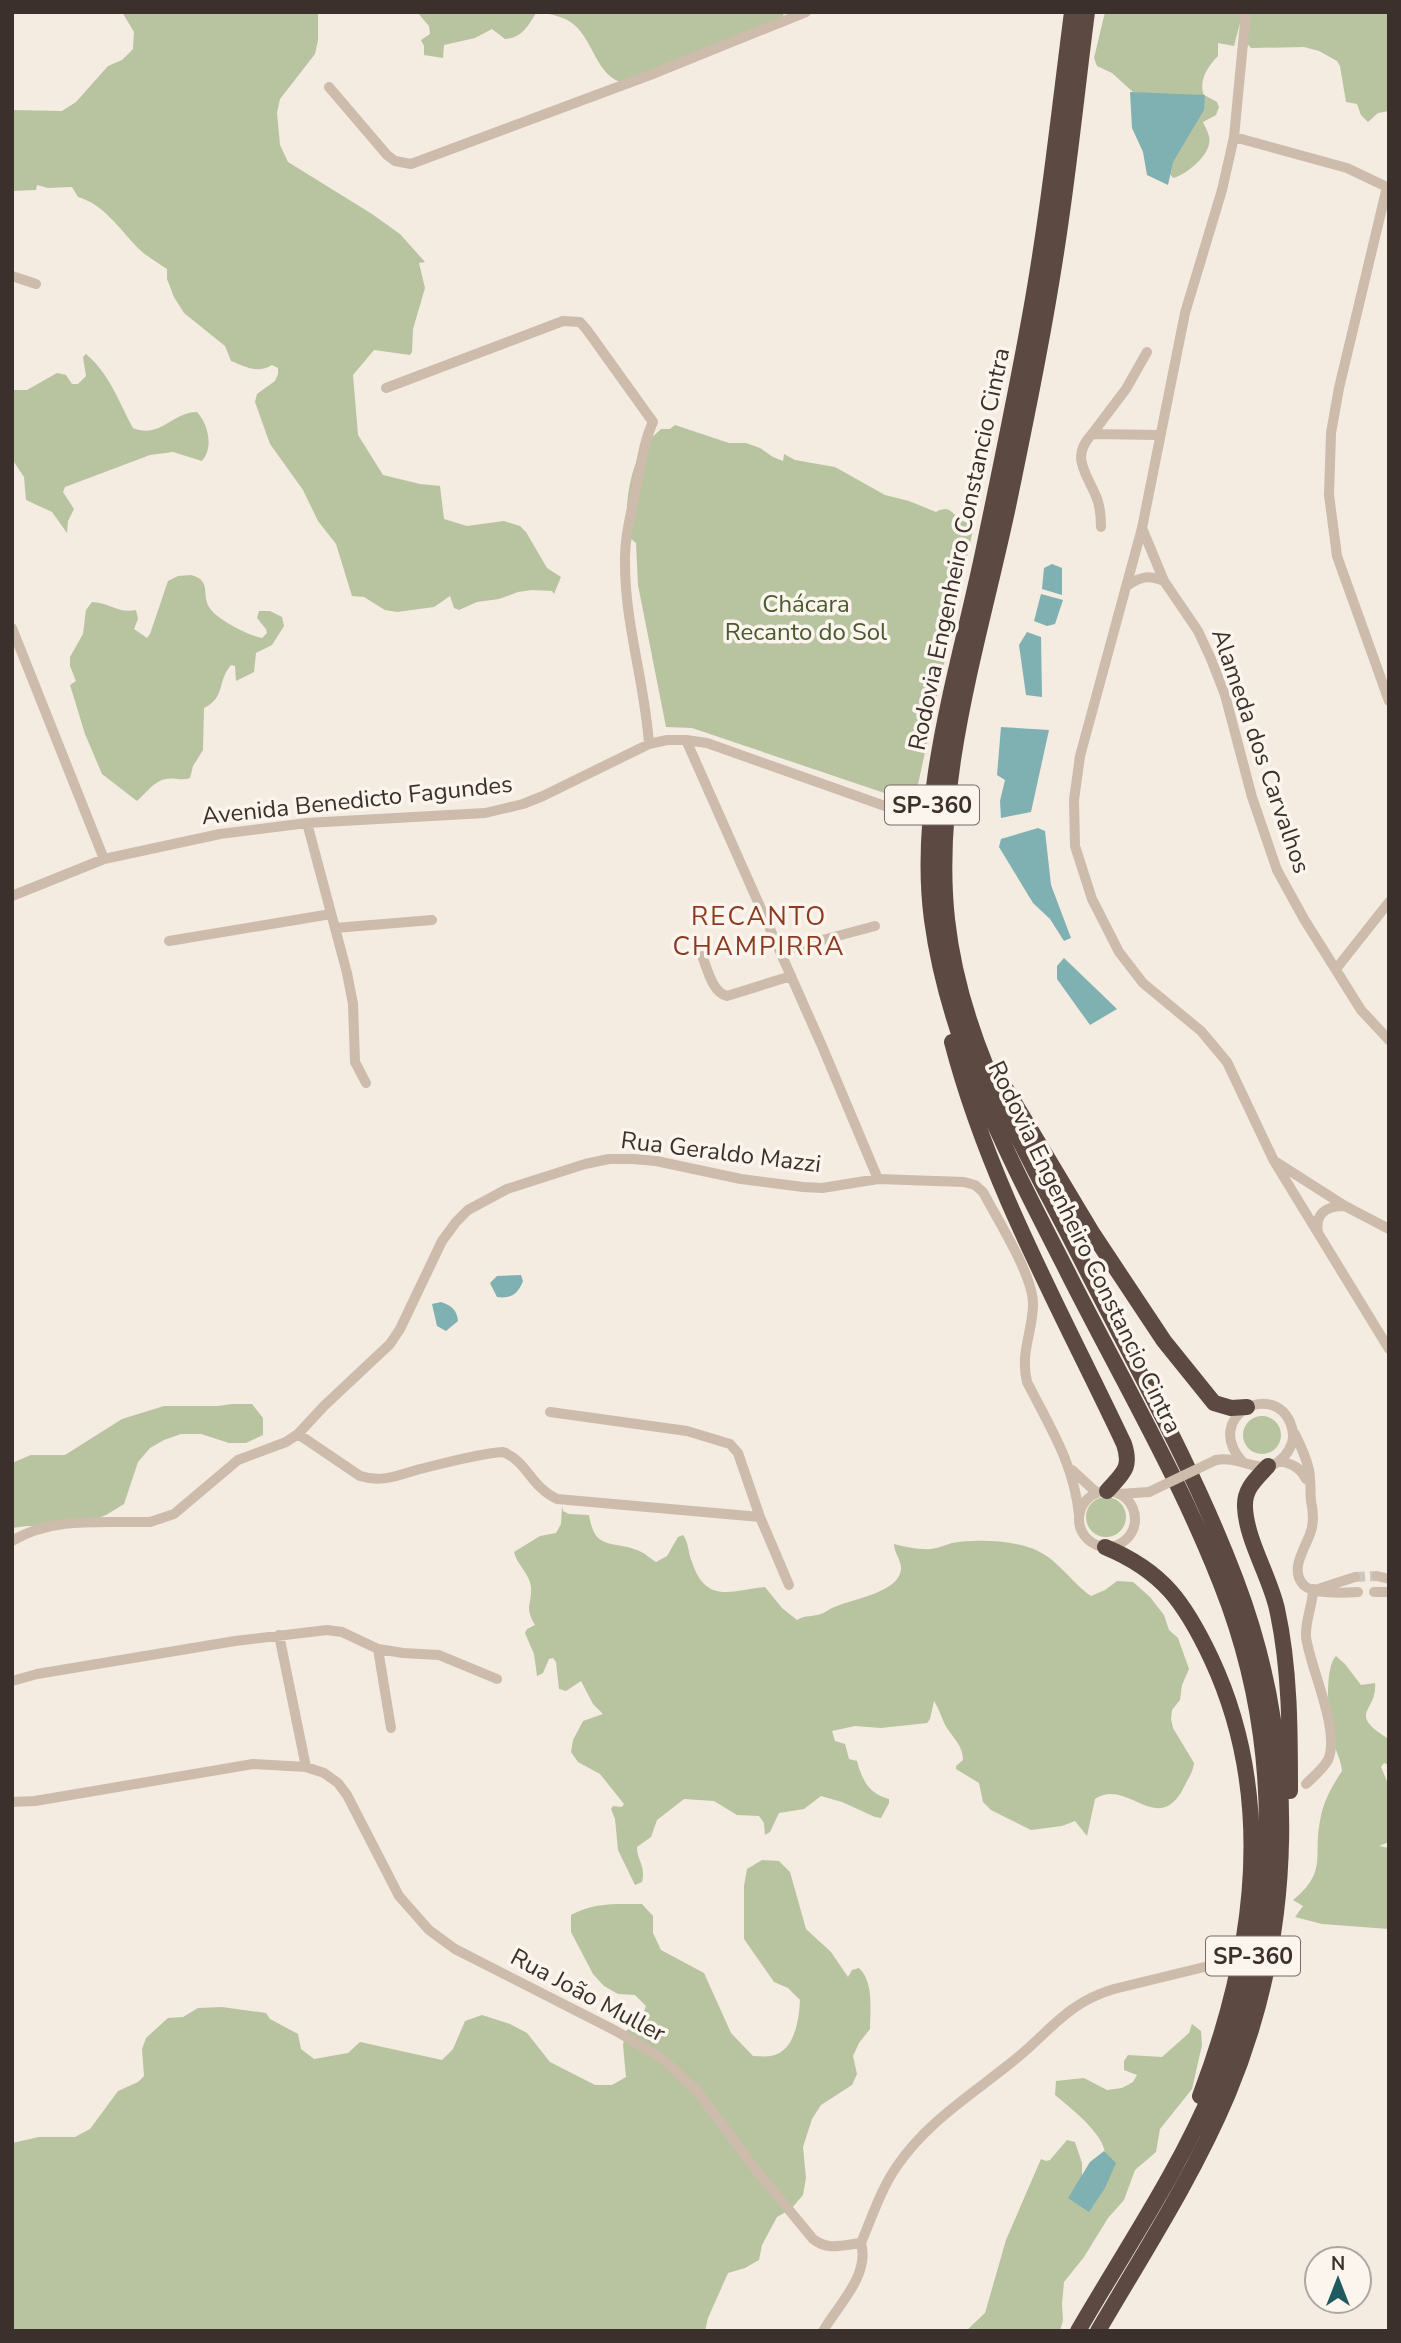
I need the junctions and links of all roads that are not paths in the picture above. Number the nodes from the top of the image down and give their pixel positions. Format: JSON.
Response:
{"nodes":[{"id":1,"x":806,"y":12,"type":"edge"},
{"id":2,"x":1072,"y":12,"type":"edge"},
{"id":3,"x":1087,"y":12,"type":"edge"},
{"id":4,"x":1246,"y":12,"type":"edge"},
{"id":5,"x":329,"y":87,"type":"dead end"},
{"id":6,"x":1234,"y":137,"type":"junction"},
{"id":7,"x":1388,"y":188,"type":"edge"},
{"id":8,"x":12,"y":276,"type":"edge"},
{"id":9,"x":36,"y":284,"type":"dead end"},
{"id":10,"x":1147,"y":352,"type":"dead end"},
{"id":11,"x":386,"y":388,"type":"dead end"},
{"id":12,"x":1092,"y":434,"type":"junction"},
{"id":13,"x":1160,"y":435,"type":"junction"},
{"id":14,"x":1101,"y":527,"type":"dead end"},
{"id":15,"x":1142,"y":528,"type":"junction"},
{"id":16,"x":1164,"y":581,"type":"junction"},
{"id":17,"x":1128,"y":584,"type":"junction"},
{"id":18,"x":12,"y":628,"type":"edge"},
{"id":19,"x":1389,"y":701,"type":"edge"},
{"id":20,"x":686,"y":740,"type":"junction"},
{"id":21,"x":649,"y":744,"type":"junction"},
{"id":22,"x":899,"y":811,"type":"dead end"},
{"id":23,"x":307,"y":823,"type":"junction"},
{"id":24,"x":104,"y":859,"type":"junction"},
{"id":25,"x":12,"y":896,"type":"edge"},
{"id":26,"x":1389,"y":902,"type":"edge"},
{"id":27,"x":331,"y":914,"type":"junction"},
{"id":28,"x":432,"y":920,"type":"dead end"},
{"id":29,"x":875,"y":926,"type":"dead end"},
{"id":30,"x":335,"y":928,"type":"junction"},
{"id":31,"x":169,"y":941,"type":"dead end"},
{"id":32,"x":781,"y":951,"type":"junction"},
{"id":33,"x":702,"y":956,"type":"dead end"},
{"id":34,"x":1336,"y":969,"type":"junction"},
{"id":35,"x":791,"y":976,"type":"junction"},
{"id":36,"x":955,"y":997,"type":"junction"},
{"id":37,"x":1389,"y":1040,"type":"edge"},
{"id":38,"x":366,"y":1083,"type":"dead end"},
{"id":39,"x":1274,"y":1161,"type":"junction"},
{"id":40,"x":878,"y":1179,"type":"junction"},
{"id":41,"x":1345,"y":1206,"type":"junction"},
{"id":42,"x":1389,"y":1229,"type":"edge"},
{"id":43,"x":1318,"y":1236,"type":"junction"},
{"id":44,"x":1389,"y":1349,"type":"edge"},
{"id":45,"x":1247,"y":1407,"type":"junction"},
{"id":46,"x":550,"y":1412,"type":"dead end"},
{"id":47,"x":1292,"y":1428,"type":"junction"},
{"id":48,"x":298,"y":1434,"type":"junction"},
{"id":49,"x":1230,"y":1439,"type":"junction"},
{"id":50,"x":1217,"y":1460,"type":"junction"},
{"id":51,"x":1242,"y":1461,"type":"junction"},
{"id":52,"x":1274,"y":1464,"type":"junction"},
{"id":53,"x":1070,"y":1468,"type":"junction"},
{"id":54,"x":1310,"y":1488,"type":"junction"},
{"id":55,"x":1108,"y":1493,"type":"junction"},
{"id":56,"x":1147,"y":1493,"type":"junction"},
{"id":57,"x":1079,"y":1516,"type":"junction"},
{"id":58,"x":760,"y":1517,"type":"junction"},
{"id":59,"x":1135,"y":1519,"type":"junction"},
{"id":60,"x":12,"y":1541,"type":"edge"},
{"id":61,"x":1105,"y":1547,"type":"junction"},
{"id":62,"x":1377,"y":1576,"type":"tunnel mouth"},
{"id":63,"x":1355,"y":1577,"type":"tunnel mouth"},
{"id":64,"x":1389,"y":1579,"type":"edge"},
{"id":65,"x":789,"y":1584,"type":"dead end"},
{"id":66,"x":1315,"y":1589,"type":"junction"},
{"id":67,"x":1358,"y":1592,"type":"tunnel mouth"},
{"id":68,"x":1374,"y":1592,"type":"dead end"},
{"id":69,"x":1389,"y":1592,"type":"edge"},
{"id":70,"x":279,"y":1635,"type":"junction"},
{"id":71,"x":378,"y":1649,"type":"junction"},
{"id":72,"x":497,"y":1679,"type":"dead end"},
{"id":73,"x":12,"y":1681,"type":"edge"},
{"id":74,"x":391,"y":1728,"type":"dead end"},
{"id":75,"x":306,"y":1767,"type":"junction"},
{"id":76,"x":1306,"y":1784,"type":"dead end"},
{"id":77,"x":12,"y":1802,"type":"edge"},
{"id":78,"x":1283,"y":1852,"type":"junction"},
{"id":79,"x":1244,"y":1944,"type":"junction"},
{"id":80,"x":1240,"y":1963,"type":"junction"},
{"id":81,"x":1209,"y":1965,"type":"junction"},
{"id":82,"x":1180,"y":2158,"type":"junction"},
{"id":83,"x":861,"y":2243,"type":"junction"},
{"id":84,"x":823,"y":2331,"type":"edge"},
{"id":85,"x":1078,"y":2331,"type":"edge"},
{"id":86,"x":1098,"y":2331,"type":"edge"}],
"edges":[{"from":1,"to":5,"type":"street"},
{"from":2,"to":36,"type":"highway","name":"Rodovia Engenheiro Constancio Cintra","number":"SP-360"},
{"from":3,"to":36,"type":"highway","name":"Rodovia Engenheiro Constancio Cintra","number":"SP-360"},
{"from":4,"to":6,"type":"street"},
{"from":6,"to":7,"type":"street"},
{"from":6,"to":13,"type":"street"},
{"from":7,"to":19,"type":"street"},
{"from":8,"to":9,"type":"street"},
{"from":10,"to":12,"type":"street"},
{"from":11,"to":21,"type":"street"},
{"from":12,"to":13,"type":"street"},
{"from":12,"to":14,"type":"street"},
{"from":13,"to":15,"type":"street"},
{"from":15,"to":16,"type":"street","name":"Alameda dos Carvalhos"},
{"from":15,"to":17,"type":"street"},
{"from":16,"to":17,"type":"street"},
{"from":16,"to":34,"type":"street","name":"Alameda dos Carvalhos"},
{"from":17,"to":39,"type":"street"},
{"from":18,"to":24,"type":"street"},
{"from":20,"to":21,"type":"street","name":"Avenida Benedicto Fagundes"},
{"from":20,"to":22,"type":"street","name":"Avenida Benedicto Fagundes"},
{"from":20,"to":32,"type":"street"},
{"from":21,"to":23,"type":"street","name":"Avenida Benedicto Fagundes"},
{"from":23,"to":24,"type":"street","name":"Avenida Benedicto Fagundes"},
{"from":23,"to":27,"type":"street"},
{"from":24,"to":25,"type":"street","name":"Avenida Benedicto Fagundes"},
{"from":26,"to":34,"type":"street"},
{"from":27,"to":30,"type":"street"},
{"from":27,"to":31,"type":"street"},
{"from":28,"to":30,"type":"street"},
{"from":29,"to":32,"type":"street"},
{"from":30,"to":38,"type":"street"},
{"from":32,"to":35,"type":"street"},
{"from":33,"to":35,"type":"street"},
{"from":34,"to":37,"type":"street","name":"Alameda dos Carvalhos"},
{"from":35,"to":40,"type":"street"},
{"from":36,"to":45,"type":"highway"},
{"from":36,"to":55,"type":"highway"},
{"from":36,"to":78,"type":"highway","name":"Rodovia Engenheiro Constancio Cintra","number":"SP-360"},
{"from":36,"to":82,"type":"highway","name":"Rodovia Engenheiro Constancio Cintra","number":"SP-360"},
{"from":39,"to":41,"type":"street"},
{"from":39,"to":43,"type":"street"},
{"from":40,"to":48,"type":"street","name":"Rua Geraldo Mazzi"},
{"from":40,"to":53,"type":"street","name":"Rua Geraldo Mazzi"},
{"from":41,"to":42,"type":"street"},
{"from":41,"to":43,"type":"street"},
{"from":43,"to":44,"type":"street"},
{"from":45,"to":47,"type":"street"},
{"from":45,"to":49,"type":"street"},
{"from":46,"to":58,"type":"street"},
{"from":47,"to":52,"type":"street"},
{"from":47,"to":54,"type":"street"},
{"from":48,"to":58,"type":"street"},
{"from":48,"to":60,"type":"street","name":"Rua Geraldo Mazzi"},
{"from":49,"to":50,"type":"street"},
{"from":49,"to":51,"type":"street"},
{"from":50,"to":51,"type":"street"},
{"from":50,"to":56,"type":"street","bridge":true},
{"from":51,"to":52,"type":"street"},
{"from":52,"to":54,"type":"street"},
{"from":52,"to":78,"type":"highway"},
{"from":53,"to":55,"type":"street"},
{"from":53,"to":57,"type":"street"},
{"from":54,"to":66,"type":"street"},
{"from":55,"to":56,"type":"street"},
{"from":55,"to":57,"type":"street"},
{"from":55,"to":59,"type":"street"},
{"from":56,"to":59,"type":"street"},
{"from":57,"to":61,"type":"street"},
{"from":58,"to":65,"type":"street"},
{"from":59,"to":61,"type":"street"},
{"from":61,"to":79,"type":"highway"},
{"from":62,"to":64,"type":"street"},
{"from":63,"to":66,"type":"street"},
{"from":66,"to":67,"type":"street"},
{"from":66,"to":76,"type":"street"},
{"from":68,"to":69,"type":"street"},
{"from":70,"to":71,"type":"street"},
{"from":70,"to":73,"type":"street"},
{"from":70,"to":75,"type":"street"},
{"from":71,"to":72,"type":"street"},
{"from":71,"to":74,"type":"street"},
{"from":75,"to":77,"type":"street","name":"Rua João Muller"},
{"from":75,"to":83,"type":"street","name":"Rua João Muller"},
{"from":78,"to":86,"type":"highway","name":"Rodovia Engenheiro Constancio Cintra","number":"SP-360"},
{"from":79,"to":80,"type":"highway"},
{"from":79,"to":81,"type":"street"},
{"from":80,"to":81,"type":"street"},
{"from":80,"to":82,"type":"highway"},
{"from":81,"to":83,"type":"street"},
{"from":82,"to":85,"type":"highway","name":"Rodovia Engenheiro Constancio Cintra","number":"SP-360"},
{"from":83,"to":84,"type":"street"}]}
